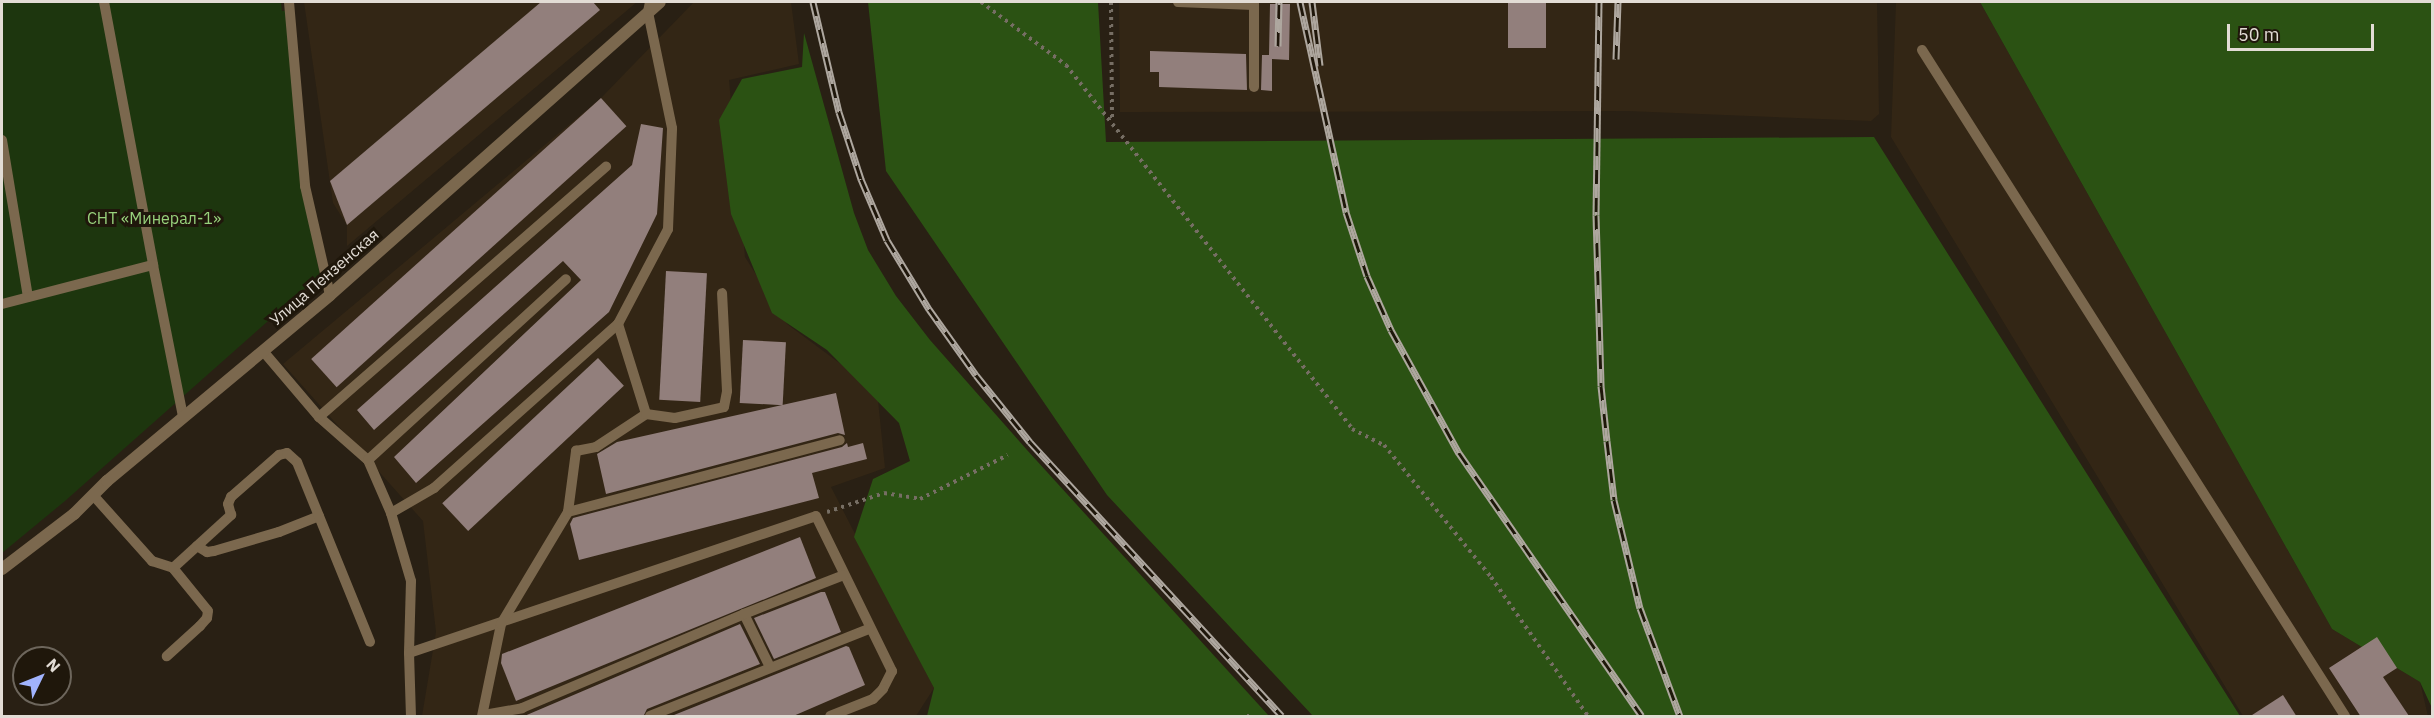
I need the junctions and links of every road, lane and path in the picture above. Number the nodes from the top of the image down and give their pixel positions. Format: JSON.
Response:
{"nodes":[{"id":1,"x":104,"y":2,"type":"edge"},
{"id":2,"x":289,"y":2,"type":"edge"},
{"id":3,"x":660,"y":2,"type":"edge"},
{"id":4,"x":981,"y":2,"type":"edge"},
{"id":5,"x":1111,"y":2,"type":"edge"},
{"id":6,"x":1178,"y":2,"type":"edge"},
{"id":7,"x":1254,"y":3,"type":"edge"},
{"id":8,"x":649,"y":7,"type":"edge"},
{"id":9,"x":1922,"y":51,"type":"dead end"},
{"id":10,"x":1254,"y":87,"type":"dead end"},
{"id":11,"x":1112,"y":123,"type":"junction"},
{"id":12,"x":2,"y":140,"type":"edge"},
{"id":13,"x":606,"y":167,"type":"dead end"},
{"id":14,"x":153,"y":265,"type":"junction"},
{"id":15,"x":567,"y":279,"type":"dead end"},
{"id":16,"x":722,"y":293,"type":"dead end"},
{"id":17,"x":330,"y":295,"type":"junction"},
{"id":18,"x":28,"y":297,"type":"junction"},
{"id":19,"x":2,"y":304,"type":"edge"},
{"id":20,"x":618,"y":324,"type":"junction"},
{"id":21,"x":263,"y":351,"type":"junction"},
{"id":22,"x":646,"y":414,"type":"junction"},
{"id":23,"x":183,"y":417,"type":"junction"},
{"id":24,"x":319,"y":417,"type":"junction"},
{"id":25,"x":840,"y":440,"type":"dead end"},
{"id":26,"x":1008,"y":455,"type":"dead end"},
{"id":27,"x":368,"y":460,"type":"junction"},
{"id":28,"x":93,"y":495,"type":"junction"},
{"id":29,"x":568,"y":512,"type":"junction"},
{"id":30,"x":391,"y":513,"type":"junction"},
{"id":31,"x":319,"y":516,"type":"junction"},
{"id":32,"x":816,"y":516,"type":"junction"},
{"id":33,"x":197,"y":546,"type":"junction"},
{"id":34,"x":173,"y":568,"type":"junction"},
{"id":35,"x":2,"y":569,"type":"edge"},
{"id":36,"x":844,"y":575,"type":"junction"},
{"id":37,"x":744,"y":614,"type":"junction"},
{"id":38,"x":501,"y":624,"type":"junction"},
{"id":39,"x":870,"y":629,"type":"junction"},
{"id":40,"x":370,"y":642,"type":"dead end"},
{"id":41,"x":409,"y":653,"type":"junction"},
{"id":42,"x":167,"y":656,"type":"dead end"},
{"id":43,"x":770,"y":668,"type":"junction"},
{"id":44,"x":483,"y":716,"type":"edge"},
{"id":45,"x":411,"y":717,"type":"edge"},
{"id":46,"x":650,"y":717,"type":"edge"},
{"id":47,"x":830,"y":717,"type":"edge"},
{"id":48,"x":1588,"y":717,"type":"edge"},
{"id":49,"x":2345,"y":717,"type":"edge"}],
"edges":[{"from":1,"to":14,"type":"lane"},
{"from":2,"to":17,"type":"lane"},
{"from":3,"to":8,"type":"street","name":"Улица Пензенская"},
{"from":4,"to":11,"type":"path"},
{"from":5,"to":11,"type":"path"},
{"from":6,"to":7,"type":"lane"},
{"from":7,"to":10,"type":"lane"},
{"from":8,"to":17,"type":"street","name":"Улица Пензенская"},
{"from":8,"to":20,"type":"lane"},
{"from":9,"to":49,"type":"lane"},
{"from":11,"to":48,"type":"path"},
{"from":12,"to":18,"type":"lane"},
{"from":13,"to":24,"type":"lane"},
{"from":14,"to":18,"type":"lane"},
{"from":14,"to":23,"type":"lane"},
{"from":15,"to":27,"type":"lane"},
{"from":16,"to":22,"type":"lane"},
{"from":17,"to":21,"type":"street","name":"Улица Пензенская"},
{"from":18,"to":19,"type":"lane"},
{"from":20,"to":22,"type":"lane"},
{"from":20,"to":30,"type":"lane"},
{"from":21,"to":23,"type":"street","name":"Улица Пензенская"},
{"from":21,"to":24,"type":"lane"},
{"from":22,"to":29,"type":"lane"},
{"from":23,"to":28,"type":"street","name":"Улица Пензенская"},
{"from":24,"to":27,"type":"lane"},
{"from":25,"to":29,"type":"lane"},
{"from":26,"to":32,"type":"path"},
{"from":27,"to":30,"type":"lane"},
{"from":28,"to":34,"type":"lane"},
{"from":28,"to":35,"type":"street","name":"Улица Пензенская"},
{"from":29,"to":38,"type":"lane"},
{"from":30,"to":41,"type":"lane"},
{"from":31,"to":33,"type":"lane"},
{"from":31,"to":33,"type":"lane"},
{"from":31,"to":40,"type":"lane"},
{"from":32,"to":36,"type":"lane"},
{"from":32,"to":38,"type":"lane"},
{"from":33,"to":34,"type":"lane"},
{"from":34,"to":42,"type":"lane"},
{"from":36,"to":37,"type":"lane"},
{"from":36,"to":39,"type":"lane"},
{"from":37,"to":43,"type":"lane"},
{"from":37,"to":44,"type":"lane"},
{"from":38,"to":41,"type":"lane"},
{"from":38,"to":44,"type":"lane"},
{"from":39,"to":43,"type":"lane"},
{"from":39,"to":47,"type":"lane"},
{"from":41,"to":45,"type":"lane"},
{"from":43,"to":46,"type":"lane"}]}
